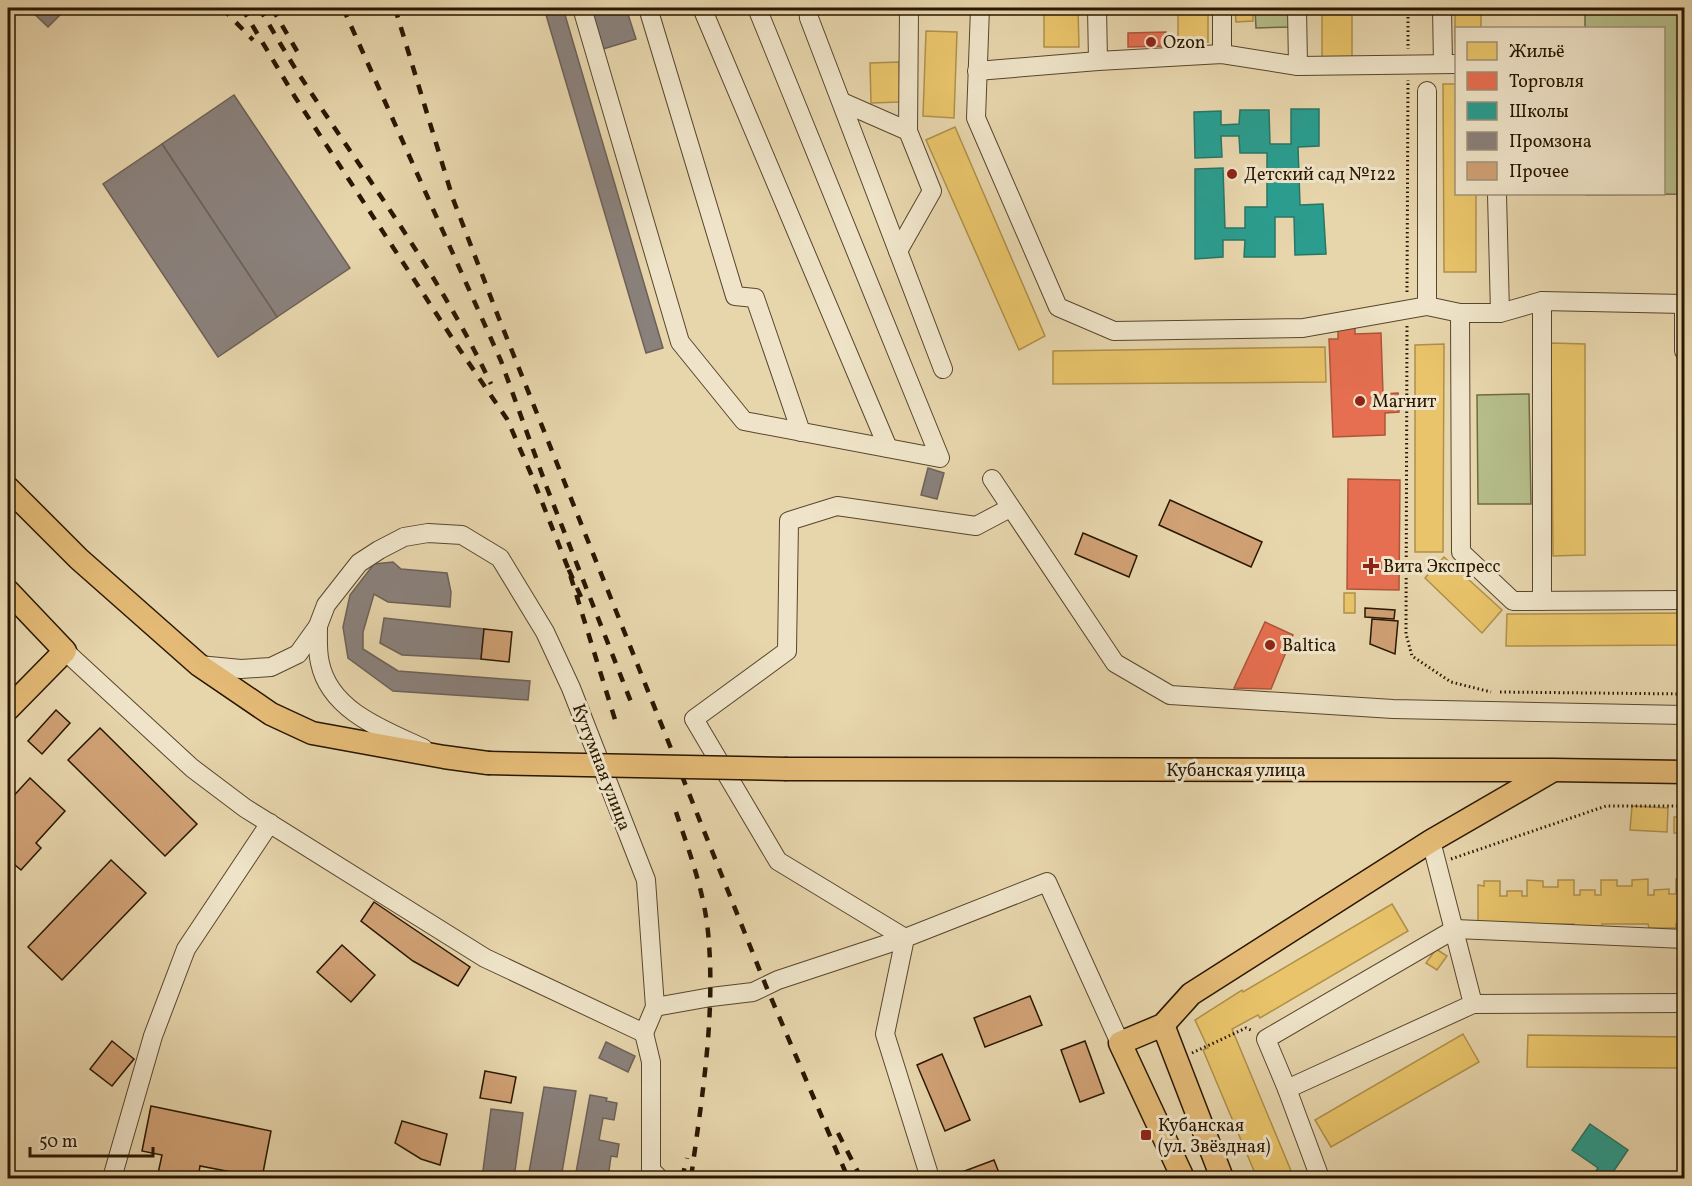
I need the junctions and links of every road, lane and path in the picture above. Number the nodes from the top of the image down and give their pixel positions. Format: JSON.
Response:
{"nodes":[{"id":1,"x":582,"y":8,"type":"edge"},
{"id":2,"x":648,"y":8,"type":"edge"},
{"id":3,"x":702,"y":8,"type":"edge"},
{"id":4,"x":756,"y":8,"type":"edge"},
{"id":5,"x":808,"y":8,"type":"edge"},
{"id":6,"x":909,"y":8,"type":"edge"},
{"id":7,"x":980,"y":8,"type":"edge"},
{"id":8,"x":1097,"y":8,"type":"edge"},
{"id":9,"x":1222,"y":8,"type":"edge"},
{"id":10,"x":1297,"y":8,"type":"edge"},
{"id":11,"x":1442,"y":8,"type":"edge"},
{"id":12,"x":1222,"y":54,"type":"junction"},
{"id":13,"x":1098,"y":61,"type":"junction"},
{"id":14,"x":1450,"y":64,"type":"edge"},
{"id":15,"x":1298,"y":66,"type":"junction"},
{"id":16,"x":977,"y":71,"type":"junction"},
{"id":17,"x":1427,"y":91,"type":"dead end"},
{"id":18,"x":842,"y":102,"type":"junction"},
{"id":19,"x":908,"y":131,"type":"junction"},
{"id":20,"x":1497,"y":195,"type":"edge"},
{"id":21,"x":898,"y":251,"type":"junction"},
{"id":22,"x":1542,"y":301,"type":"junction"},
{"id":23,"x":1684,"y":304,"type":"edge"},
{"id":24,"x":1427,"y":306,"type":"junction"},
{"id":25,"x":1460,"y":313,"type":"junction"},
{"id":26,"x":1500,"y":313,"type":"junction"},
{"id":27,"x":1684,"y":351,"type":"edge"},
{"id":28,"x":943,"y":369,"type":"dead end"},
{"id":29,"x":801,"y":432,"type":"junction"},
{"id":30,"x":888,"y":448,"type":"junction"},
{"id":31,"x":992,"y":479,"type":"dead end"},
{"id":32,"x":8,"y":488,"type":"edge"},
{"id":33,"x":1010,"y":508,"type":"junction"},
{"id":34,"x":10,"y":597,"type":"edge"},
{"id":35,"x":1684,"y":600,"type":"edge"},
{"id":36,"x":1542,"y":601,"type":"junction"},
{"id":37,"x":318,"y":626,"type":"junction"},
{"id":38,"x":65,"y":651,"type":"junction"},
{"id":39,"x":199,"y":665,"type":"junction"},
{"id":40,"x":8,"y":709,"type":"edge"},
{"id":41,"x":1684,"y":715,"type":"edge"},
{"id":42,"x":444,"y":758,"type":"junction"},
{"id":43,"x":1553,"y":770,"type":"junction"},
{"id":44,"x":1684,"y":772,"type":"edge"},
{"id":45,"x":1684,"y":806,"type":"edge"},
{"id":46,"x":270,"y":823,"type":"junction"},
{"id":47,"x":1431,"y":841,"type":"junction"},
{"id":48,"x":1437,"y":864,"type":"junction"},
{"id":49,"x":1455,"y":928,"type":"junction"},
{"id":50,"x":905,"y":938,"type":"junction"},
{"id":51,"x":1684,"y":939,"type":"edge"},
{"id":52,"x":1684,"y":1003,"type":"edge"},
{"id":53,"x":1473,"y":1004,"type":"junction"},
{"id":54,"x":655,"y":1007,"type":"junction"},
{"id":55,"x":1163,"y":1025,"type":"junction"},
{"id":56,"x":644,"y":1034,"type":"junction"},
{"id":57,"x":1266,"y":1039,"type":"junction"},
{"id":58,"x":1120,"y":1043,"type":"junction"},
{"id":59,"x":1187,"y":1056,"type":"dead end"},
{"id":60,"x":1287,"y":1089,"type":"junction"},
{"id":61,"x":653,"y":1176,"type":"edge"},
{"id":62,"x":112,"y":1179,"type":"edge"},
{"id":63,"x":930,"y":1179,"type":"edge"},
{"id":64,"x":1184,"y":1179,"type":"edge"},
{"id":65,"x":1222,"y":1179,"type":"edge"},
{"id":66,"x":1320,"y":1179,"type":"edge"}],
"edges":[{"from":1,"to":29,"type":"street"},
{"from":2,"to":29,"type":"street"},
{"from":3,"to":30,"type":"street"},
{"from":4,"to":30,"type":"street"},
{"from":5,"to":18,"type":"street"},
{"from":6,"to":19,"type":"street"},
{"from":7,"to":16,"type":"street"},
{"from":8,"to":13,"type":"street"},
{"from":9,"to":12,"type":"street"},
{"from":10,"to":15,"type":"street"},
{"from":11,"to":14,"type":"street"},
{"from":12,"to":13,"type":"street"},
{"from":12,"to":15,"type":"street"},
{"from":13,"to":16,"type":"street"},
{"from":14,"to":15,"type":"street"},
{"from":16,"to":24,"type":"street"},
{"from":17,"to":24,"type":"street"},
{"from":18,"to":19,"type":"street"},
{"from":18,"to":21,"type":"street"},
{"from":19,"to":21,"type":"street"},
{"from":20,"to":26,"type":"street"},
{"from":21,"to":28,"type":"street"},
{"from":22,"to":23,"type":"street"},
{"from":22,"to":26,"type":"street"},
{"from":22,"to":36,"type":"street"},
{"from":23,"to":27,"type":"street"},
{"from":24,"to":25,"type":"street"},
{"from":25,"to":26,"type":"street"},
{"from":25,"to":36,"type":"street"},
{"from":29,"to":30,"type":"street"},
{"from":31,"to":33,"type":"street"},
{"from":32,"to":39,"type":"main road","name":"Кубанская улица"},
{"from":33,"to":41,"type":"street"},
{"from":33,"to":50,"type":"street"},
{"from":34,"to":38,"type":"main road"},
{"from":35,"to":36,"type":"street"},
{"from":37,"to":39,"type":"street"},
{"from":37,"to":42,"type":"street"},
{"from":37,"to":54,"type":"street","name":"Кутумная улица"},
{"from":38,"to":40,"type":"main road"},
{"from":38,"to":46,"type":"street"},
{"from":39,"to":42,"type":"main road","name":"Кубанская улица"},
{"from":42,"to":43,"type":"main road","name":"Кубанская улица","bridge":true},
{"from":43,"to":44,"type":"main road","name":"Кубанская улица"},
{"from":43,"to":47,"type":"main road"},
{"from":45,"to":48,"type":"path"},
{"from":46,"to":56,"type":"street"},
{"from":46,"to":62,"type":"street"},
{"from":47,"to":48,"type":"street"},
{"from":47,"to":55,"type":"main road"},
{"from":48,"to":49,"type":"street"},
{"from":49,"to":51,"type":"street"},
{"from":49,"to":53,"type":"street"},
{"from":49,"to":57,"type":"street"},
{"from":50,"to":54,"type":"street"},
{"from":50,"to":58,"type":"street"},
{"from":50,"to":63,"type":"street"},
{"from":52,"to":53,"type":"street"},
{"from":53,"to":60,"type":"street"},
{"from":54,"to":56,"type":"street","name":"Кутумная улица"},
{"from":55,"to":58,"type":"main road"},
{"from":55,"to":65,"type":"main road"},
{"from":56,"to":61,"type":"street"},
{"from":57,"to":59,"type":"path"},
{"from":57,"to":60,"type":"street"},
{"from":58,"to":64,"type":"main road"},
{"from":60,"to":66,"type":"street"}]}
